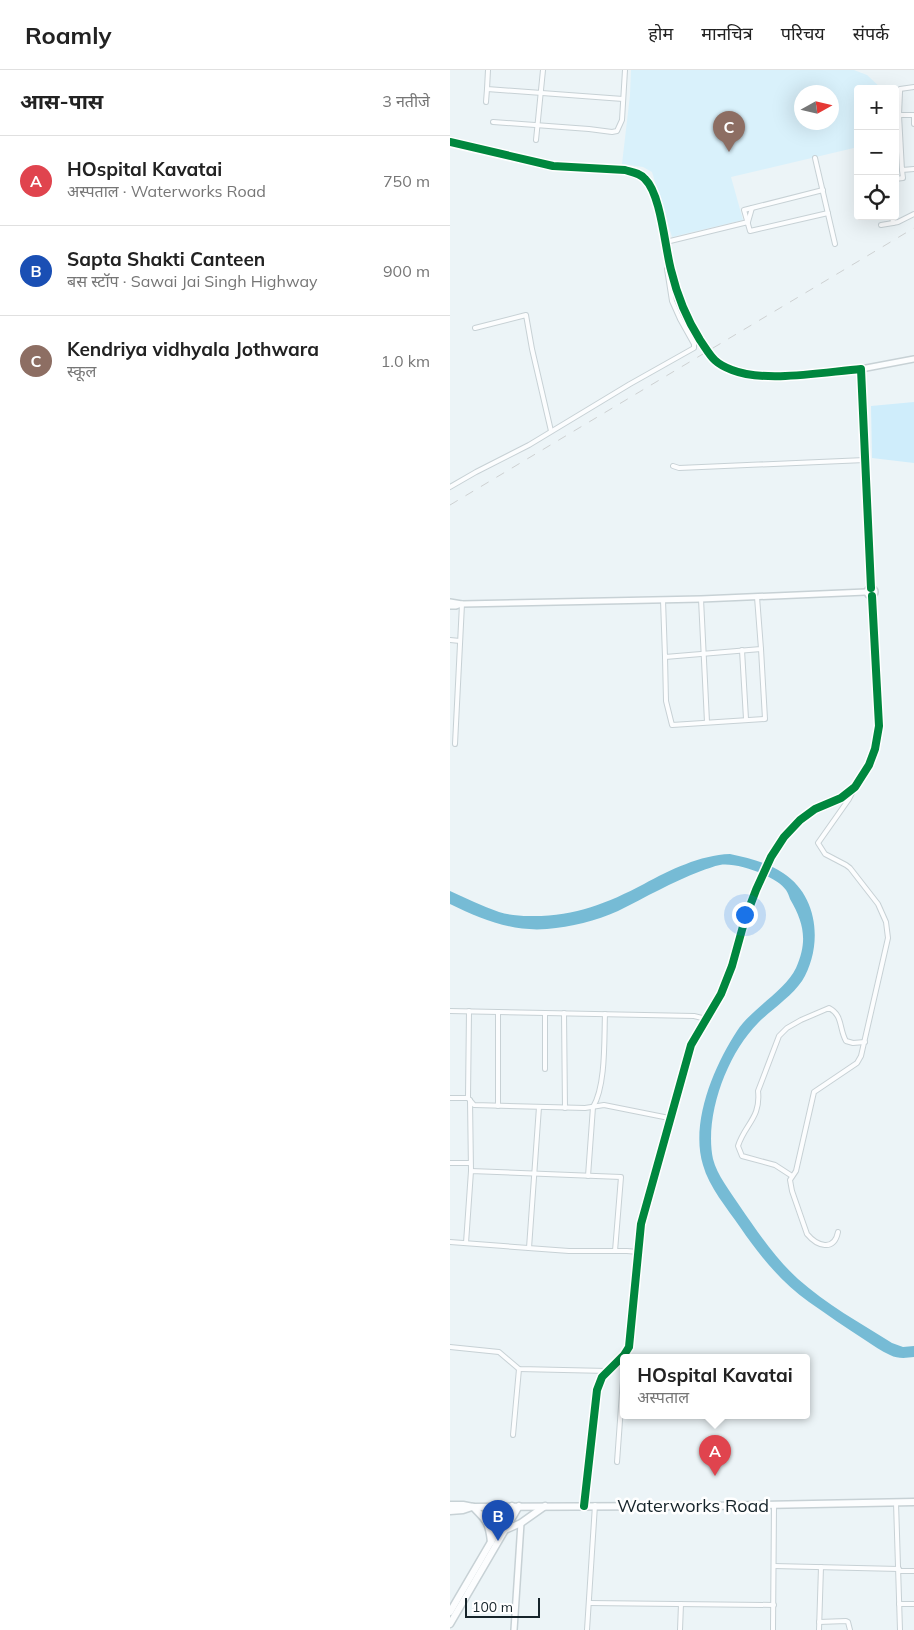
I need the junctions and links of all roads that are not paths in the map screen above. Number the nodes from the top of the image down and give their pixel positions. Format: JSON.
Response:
{"nodes":[{"id":1,"x":488,"y":70,"type":"edge"},
{"id":2,"x":543,"y":70,"type":"edge"},
{"id":3,"x":625,"y":70,"type":"edge"},
{"id":4,"x":914,"y":87,"type":"edge"},
{"id":5,"x":487,"y":89,"type":"junction"},
{"id":6,"x":541,"y":92,"type":"junction"},
{"id":7,"x":623,"y":99,"type":"junction"},
{"id":8,"x":486,"y":102,"type":"dead end"},
{"id":9,"x":899,"y":115,"type":"junction"},
{"id":10,"x":914,"y":115,"type":"edge"},
{"id":11,"x":493,"y":122,"type":"dead end"},
{"id":12,"x":914,"y":124,"type":"edge"},
{"id":13,"x":538,"y":125,"type":"junction"},
{"id":14,"x":536,"y":140,"type":"dead end"},
{"id":15,"x":450,"y":142,"type":"edge"},
{"id":16,"x":815,"y":158,"type":"dead end"},
{"id":17,"x":902,"y":170,"type":"junction"},
{"id":18,"x":914,"y":170,"type":"edge"},
{"id":19,"x":899,"y":178,"type":"edge"},
{"id":20,"x":823,"y":190,"type":"junction"},
{"id":21,"x":828,"y":213,"type":"junction"},
{"id":22,"x":914,"y":214,"type":"edge"},
{"id":23,"x":893,"y":220,"type":"edge"},
{"id":24,"x":748,"y":222,"type":"junction"},
{"id":25,"x":893,"y":223,"type":"junction"},
{"id":26,"x":881,"y":225,"type":"dead end"},
{"id":27,"x":666,"y":242,"type":"junction"},
{"id":28,"x":835,"y":244,"type":"dead end"},
{"id":29,"x":667,"y":269,"type":"dead end"},
{"id":30,"x":474,"y":328,"type":"dead end"},
{"id":31,"x":702,"y":343,"type":"tunnel mouth"},
{"id":32,"x":914,"y":359,"type":"edge"},
{"id":33,"x":715,"y":362,"type":"tunnel mouth"},
{"id":34,"x":861,"y":370,"type":"junction"},
{"id":35,"x":551,"y":431,"type":"junction"},
{"id":36,"x":865,"y":460,"type":"junction"},
{"id":37,"x":673,"y":466,"type":"dead end"},
{"id":38,"x":450,"y":487,"type":"edge"},
{"id":39,"x":869,"y":590,"type":"junction"},
{"id":40,"x":757,"y":597,"type":"junction"},
{"id":41,"x":663,"y":600,"type":"junction"},
{"id":42,"x":701,"y":600,"type":"junction"},
{"id":43,"x":450,"y":602,"type":"edge"},
{"id":44,"x":462,"y":604,"type":"junction"},
{"id":45,"x":450,"y":606,"type":"edge"},
{"id":46,"x":450,"y":640,"type":"edge"},
{"id":47,"x":460,"y":641,"type":"junction"},
{"id":48,"x":761,"y":648,"type":"junction"},
{"id":49,"x":742,"y":650,"type":"junction"},
{"id":50,"x":704,"y":653,"type":"junction"},
{"id":51,"x":665,"y":658,"type":"junction"},
{"id":52,"x":746,"y":720,"type":"junction"},
{"id":53,"x":707,"y":722,"type":"junction"},
{"id":54,"x":455,"y":744,"type":"dead end"},
{"id":55,"x":855,"y":786,"type":"junction"},
{"id":56,"x":450,"y":1011,"type":"edge"},
{"id":57,"x":469,"y":1011,"type":"junction"},
{"id":58,"x":498,"y":1012,"type":"junction"},
{"id":59,"x":545,"y":1013,"type":"junction"},
{"id":60,"x":564,"y":1013,"type":"junction"},
{"id":61,"x":605,"y":1014,"type":"junction"},
{"id":62,"x":706,"y":1019,"type":"junction"},
{"id":63,"x":865,"y":1042,"type":"junction"},
{"id":64,"x":857,"y":1043,"type":"junction"},
{"id":65,"x":863,"y":1048,"type":"junction"},
{"id":66,"x":545,"y":1069,"type":"dead end"},
{"id":67,"x":450,"y":1098,"type":"edge"},
{"id":68,"x":469,"y":1099,"type":"junction"},
{"id":69,"x":498,"y":1106,"type":"junction"},
{"id":70,"x":539,"y":1107,"type":"junction"},
{"id":71,"x":594,"y":1107,"type":"junction"},
{"id":72,"x":565,"y":1108,"type":"junction"},
{"id":73,"x":669,"y":1118,"type":"junction"},
{"id":74,"x":450,"y":1163,"type":"edge"},
{"id":75,"x":470,"y":1163,"type":"junction"},
{"id":76,"x":471,"y":1171,"type":"junction"},
{"id":77,"x":534,"y":1172,"type":"junction"},
{"id":78,"x":588,"y":1176,"type":"junction"},
{"id":79,"x":792,"y":1176,"type":"junction"},
{"id":80,"x":838,"y":1232,"type":"dead end"},
{"id":81,"x":450,"y":1242,"type":"edge"},
{"id":82,"x":466,"y":1243,"type":"junction"},
{"id":83,"x":529,"y":1248,"type":"junction"},
{"id":84,"x":615,"y":1251,"type":"junction"},
{"id":85,"x":638,"y":1252,"type":"junction"},
{"id":86,"x":450,"y":1347,"type":"edge"},
{"id":87,"x":625,"y":1354,"type":"edge"},
{"id":88,"x":620,"y":1360,"type":"edge"},
{"id":89,"x":519,"y":1369,"type":"junction"},
{"id":90,"x":608,"y":1372,"type":"junction"},
{"id":91,"x":620,"y":1419,"type":"edge"},
{"id":92,"x":513,"y":1435,"type":"dead end"},
{"id":93,"x":617,"y":1462,"type":"dead end"},
{"id":94,"x":896,"y":1502,"type":"junction"},
{"id":95,"x":914,"y":1502,"type":"edge"},
{"id":96,"x":450,"y":1505,"type":"edge"},
{"id":97,"x":595,"y":1505,"type":"junction"},
{"id":98,"x":774,"y":1505,"type":"junction"},
{"id":99,"x":512,"y":1506,"type":"junction"},
{"id":100,"x":519,"y":1506,"type":"junction"},
{"id":101,"x":545,"y":1506,"type":"junction"},
{"id":102,"x":584,"y":1506,"type":"junction"},
{"id":103,"x":473,"y":1507,"type":"junction"},
{"id":104,"x":450,"y":1511,"type":"edge"},
{"id":105,"x":520,"y":1523,"type":"junction"},
{"id":106,"x":504,"y":1531,"type":"junction"},
{"id":107,"x":490,"y":1542,"type":"junction"},
{"id":108,"x":774,"y":1566,"type":"junction"},
{"id":109,"x":821,"y":1567,"type":"junction"},
{"id":110,"x":899,"y":1570,"type":"junction"},
{"id":111,"x":914,"y":1571,"type":"edge"},
{"id":112,"x":590,"y":1603,"type":"junction"},
{"id":113,"x":681,"y":1604,"type":"junction"},
{"id":114,"x":899,"y":1604,"type":"junction"},
{"id":115,"x":914,"y":1604,"type":"edge"},
{"id":116,"x":774,"y":1605,"type":"junction"},
{"id":117,"x":450,"y":1612,"type":"edge"},
{"id":118,"x":819,"y":1622,"type":"junction"},
{"id":119,"x":450,"y":1624,"type":"edge"},
{"id":120,"x":514,"y":1630,"type":"edge"},
{"id":121,"x":587,"y":1630,"type":"edge"},
{"id":122,"x":680,"y":1630,"type":"edge"},
{"id":123,"x":773,"y":1630,"type":"edge"},
{"id":124,"x":819,"y":1630,"type":"edge"},
{"id":125,"x":850,"y":1630,"type":"edge"},
{"id":126,"x":900,"y":1630,"type":"edge"}],
"edges":[{"from":1,"to":5,"type":"street"},
{"from":2,"to":6,"type":"street"},
{"from":3,"to":7,"type":"street"},
{"from":4,"to":9,"type":"street"},
{"from":5,"to":6,"type":"street"},
{"from":5,"to":8,"type":"street"},
{"from":6,"to":7,"type":"street"},
{"from":6,"to":13,"type":"street"},
{"from":7,"to":13,"type":"street"},
{"from":9,"to":10,"type":"street"},
{"from":9,"to":17,"type":"street"},
{"from":10,"to":12,"type":"street"},
{"from":11,"to":13,"type":"street"},
{"from":13,"to":14,"type":"street"},
{"from":15,"to":27,"type":"street"},
{"from":16,"to":20,"type":"street"},
{"from":17,"to":18,"type":"street"},
{"from":17,"to":19,"type":"street"},
{"from":20,"to":21,"type":"street"},
{"from":20,"to":24,"type":"street"},
{"from":21,"to":24,"type":"street"},
{"from":21,"to":28,"type":"street"},
{"from":22,"to":25,"type":"street"},
{"from":23,"to":25,"type":"street"},
{"from":24,"to":27,"type":"street"},
{"from":25,"to":26,"type":"street"},
{"from":27,"to":31,"type":"street"},
{"from":29,"to":35,"type":"street"},
{"from":30,"to":35,"type":"street"},
{"from":32,"to":34,"type":"street"},
{"from":33,"to":34,"type":"street"},
{"from":34,"to":36,"type":"street"},
{"from":35,"to":38,"type":"street"},
{"from":36,"to":37,"type":"street"},
{"from":36,"to":39,"type":"street"},
{"from":39,"to":40,"type":"street"},
{"from":39,"to":55,"type":"street"},
{"from":40,"to":42,"type":"street"},
{"from":40,"to":48,"type":"street"},
{"from":41,"to":42,"type":"street"},
{"from":41,"to":44,"type":"street"},
{"from":41,"to":51,"type":"street"},
{"from":42,"to":50,"type":"street"},
{"from":43,"to":44,"type":"street"},
{"from":44,"to":45,"type":"street"},
{"from":44,"to":47,"type":"street"},
{"from":46,"to":47,"type":"street"},
{"from":47,"to":54,"type":"street"},
{"from":48,"to":49,"type":"street"},
{"from":48,"to":52,"type":"street"},
{"from":49,"to":50,"type":"street"},
{"from":49,"to":52,"type":"street"},
{"from":50,"to":51,"type":"street"},
{"from":50,"to":53,"type":"street"},
{"from":51,"to":53,"type":"street"},
{"from":52,"to":53,"type":"street"},
{"from":55,"to":62,"type":"street"},
{"from":55,"to":63,"type":"street"},
{"from":56,"to":57,"type":"street"},
{"from":57,"to":58,"type":"street"},
{"from":57,"to":68,"type":"street"},
{"from":58,"to":59,"type":"street"},
{"from":58,"to":69,"type":"street"},
{"from":59,"to":60,"type":"street"},
{"from":59,"to":66,"type":"street"},
{"from":60,"to":61,"type":"street"},
{"from":60,"to":72,"type":"street"},
{"from":61,"to":62,"type":"street"},
{"from":61,"to":71,"type":"street"},
{"from":62,"to":73,"type":"street"},
{"from":63,"to":64,"type":"street"},
{"from":63,"to":65,"type":"street"},
{"from":64,"to":65,"type":"street"},
{"from":64,"to":79,"type":"street"},
{"from":65,"to":79,"type":"street"},
{"from":67,"to":68,"type":"street"},
{"from":68,"to":69,"type":"street"},
{"from":68,"to":75,"type":"street"},
{"from":69,"to":70,"type":"street"},
{"from":70,"to":72,"type":"street"},
{"from":70,"to":77,"type":"street"},
{"from":71,"to":72,"type":"street"},
{"from":71,"to":73,"type":"street"},
{"from":71,"to":78,"type":"street"},
{"from":73,"to":85,"type":"street"},
{"from":74,"to":75,"type":"street"},
{"from":75,"to":76,"type":"street"},
{"from":76,"to":77,"type":"street"},
{"from":76,"to":82,"type":"street"},
{"from":77,"to":78,"type":"street"},
{"from":77,"to":83,"type":"street"},
{"from":78,"to":84,"type":"street"},
{"from":79,"to":80,"type":"street"},
{"from":81,"to":82,"type":"street"},
{"from":82,"to":83,"type":"street"},
{"from":83,"to":84,"type":"street"},
{"from":84,"to":85,"type":"street"},
{"from":85,"to":87,"type":"street"},
{"from":86,"to":89,"type":"street"},
{"from":88,"to":90,"type":"street"},
{"from":89,"to":90,"type":"street"},
{"from":89,"to":92,"type":"street"},
{"from":90,"to":102,"type":"street"},
{"from":91,"to":93,"type":"street"},
{"from":94,"to":95,"type":"main road","name":"Waterworks Road"},
{"from":94,"to":98,"type":"main road","name":"Waterworks Road"},
{"from":94,"to":110,"type":"street"},
{"from":96,"to":103,"type":"main road"},
{"from":97,"to":98,"type":"main road","name":"Waterworks Road"},
{"from":97,"to":102,"type":"main road","name":"Waterworks Road"},
{"from":97,"to":112,"type":"street"},
{"from":98,"to":108,"type":"street"},
{"from":99,"to":100,"type":"main road","name":"Waterworks Road"},
{"from":99,"to":103,"type":"main road","name":"Waterworks Road"},
{"from":99,"to":107,"type":"main road"},
{"from":100,"to":101,"type":"main road","name":"Waterworks Road"},
{"from":100,"to":106,"type":"main road"},
{"from":101,"to":102,"type":"main road","name":"Waterworks Road"},
{"from":101,"to":105,"type":"main road"},
{"from":103,"to":104,"type":"main road"},
{"from":103,"to":107,"type":"main road"},
{"from":105,"to":106,"type":"main road"},
{"from":105,"to":120,"type":"street"},
{"from":106,"to":119,"type":"main road"},
{"from":107,"to":117,"type":"main road"},
{"from":108,"to":109,"type":"street"},
{"from":108,"to":116,"type":"street"},
{"from":109,"to":110,"type":"street"},
{"from":109,"to":118,"type":"street"},
{"from":110,"to":111,"type":"street"},
{"from":110,"to":114,"type":"street"},
{"from":112,"to":113,"type":"street"},
{"from":112,"to":121,"type":"street"},
{"from":113,"to":116,"type":"street"},
{"from":113,"to":122,"type":"street"},
{"from":114,"to":115,"type":"street"},
{"from":114,"to":126,"type":"street"},
{"from":116,"to":123,"type":"street"},
{"from":118,"to":124,"type":"street"},
{"from":118,"to":125,"type":"street"}]}
